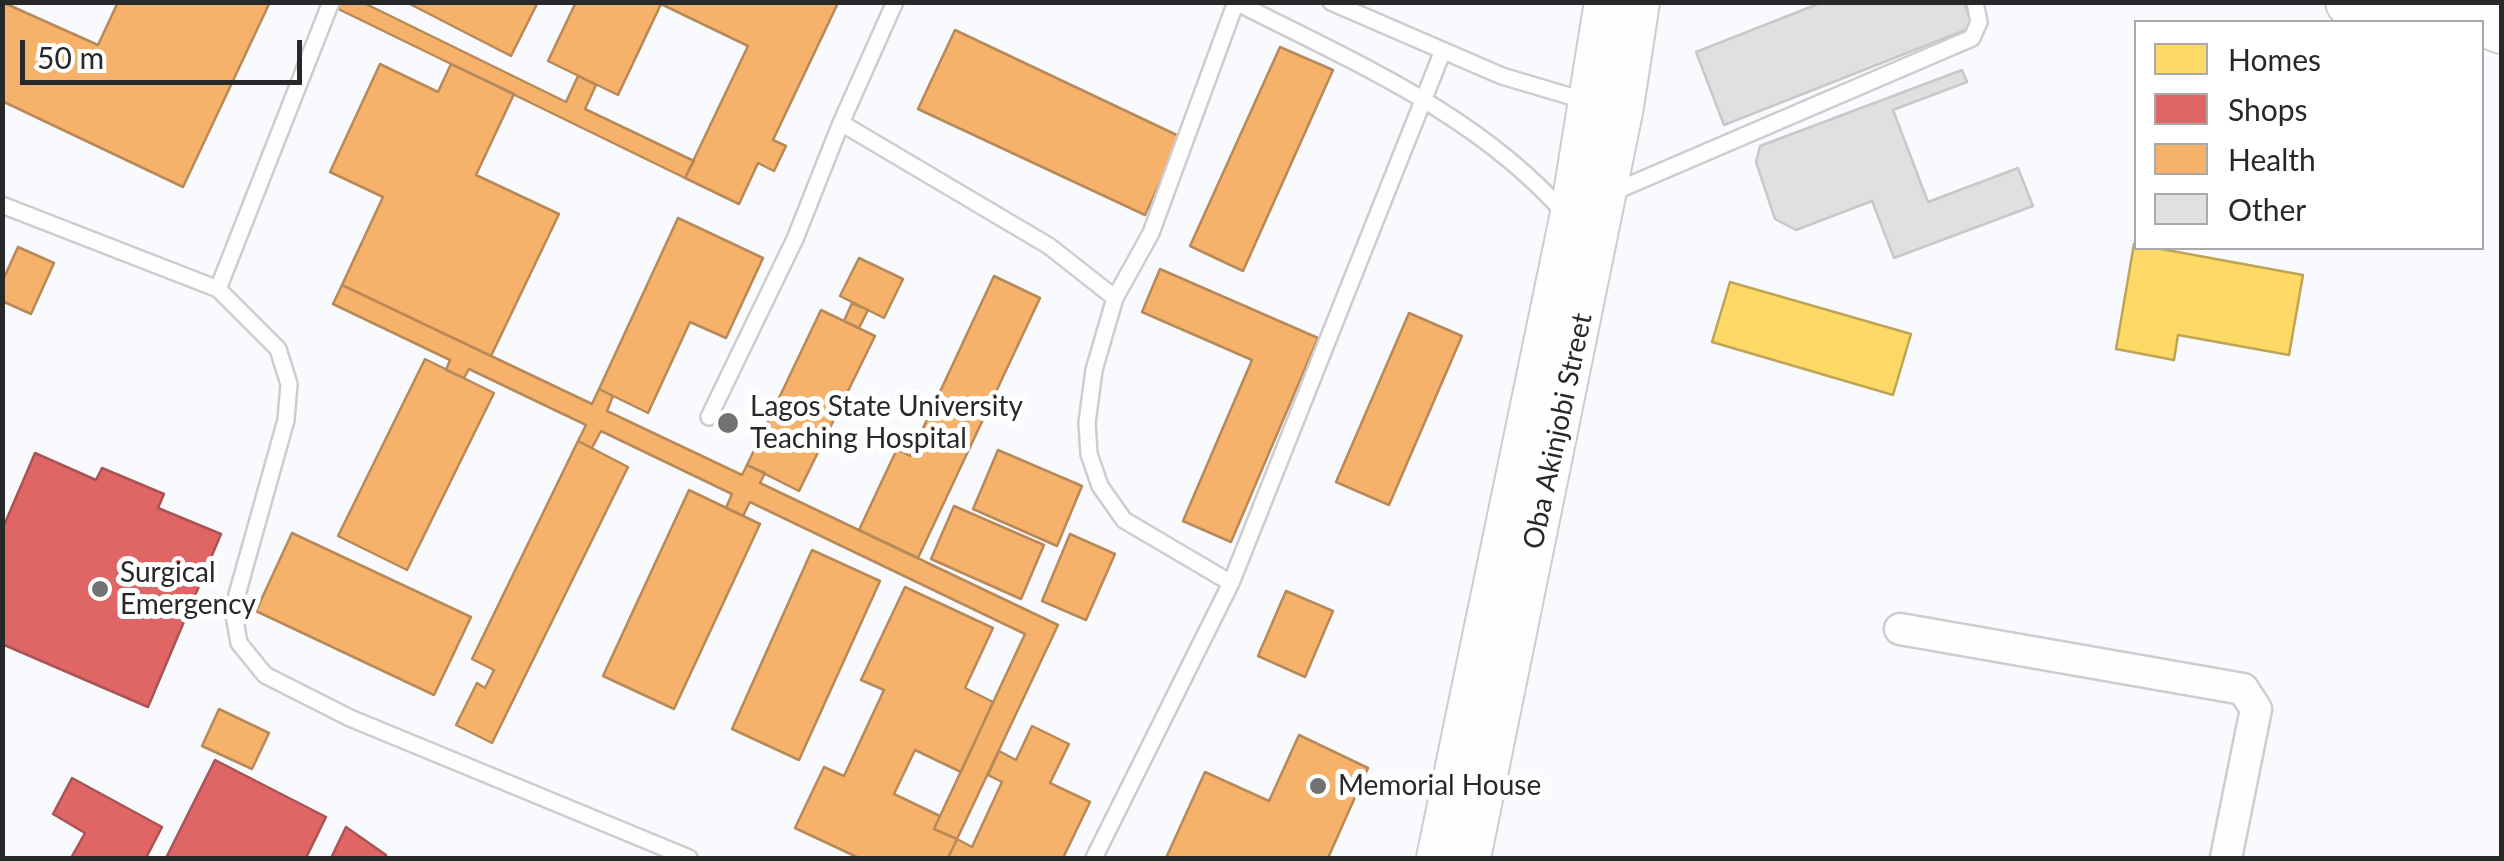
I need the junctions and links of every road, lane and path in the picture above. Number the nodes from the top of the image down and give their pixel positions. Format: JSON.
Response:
{"nodes":[{"id":1,"x":331,"y":2,"type":"edge"},
{"id":2,"x":895,"y":2,"type":"edge"},
{"id":3,"x":1331,"y":2,"type":"edge"},
{"id":4,"x":1604,"y":2,"type":"edge"},
{"id":5,"x":1640,"y":2,"type":"edge"},
{"id":6,"x":1975,"y":2,"type":"edge"},
{"id":7,"x":2350,"y":2,"type":"edge"},
{"id":8,"x":2431,"y":2,"type":"edge"},
{"id":9,"x":1236,"y":3,"type":"edge"},
{"id":10,"x":2398,"y":20,"type":"edge"},
{"id":11,"x":2478,"y":20,"type":"edge"},
{"id":12,"x":1442,"y":53,"type":"junction"},
{"id":13,"x":1424,"y":98,"type":"junction"},
{"id":14,"x":1590,"y":102,"type":"junction"},
{"id":15,"x":841,"y":123,"type":"junction"},
{"id":16,"x":1606,"y":195,"type":"junction"},
{"id":17,"x":2,"y":205,"type":"edge"},
{"id":18,"x":1568,"y":218,"type":"junction"},
{"id":19,"x":218,"y":289,"type":"junction"},
{"id":20,"x":1115,"y":298,"type":"junction"},
{"id":21,"x":709,"y":417,"type":"dead end"},
{"id":22,"x":1231,"y":583,"type":"junction"},
{"id":23,"x":1900,"y":630,"type":"dead end"},
{"id":24,"x":689,"y":858,"type":"edge"},
{"id":25,"x":1094,"y":858,"type":"edge"},
{"id":26,"x":1436,"y":858,"type":"edge"},
{"id":27,"x":1471,"y":858,"type":"edge"},
{"id":28,"x":2226,"y":858,"type":"edge"}],
"edges":[{"from":1,"to":19,"type":"lane"},
{"from":2,"to":15,"type":"lane"},
{"from":3,"to":12,"type":"lane"},
{"from":4,"to":14,"type":"street"},
{"from":5,"to":16,"type":"street","name":"Oba Akinjobi Street"},
{"from":6,"to":16,"type":"lane"},
{"from":7,"to":10,"type":"main road"},
{"from":8,"to":11,"type":"main road"},
{"from":9,"to":13,"type":"lane"},
{"from":9,"to":20,"type":"lane"},
{"from":12,"to":13,"type":"lane"},
{"from":12,"to":14,"type":"lane"},
{"from":13,"to":18,"type":"lane"},
{"from":13,"to":22,"type":"lane"},
{"from":14,"to":18,"type":"street"},
{"from":15,"to":20,"type":"lane"},
{"from":15,"to":21,"type":"lane"},
{"from":16,"to":27,"type":"street","name":"Oba Akinjobi Street"},
{"from":17,"to":19,"type":"lane"},
{"from":18,"to":26,"type":"street"},
{"from":19,"to":24,"type":"lane"},
{"from":20,"to":22,"type":"lane"},
{"from":22,"to":25,"type":"lane"},
{"from":23,"to":28,"type":"street"}]}
